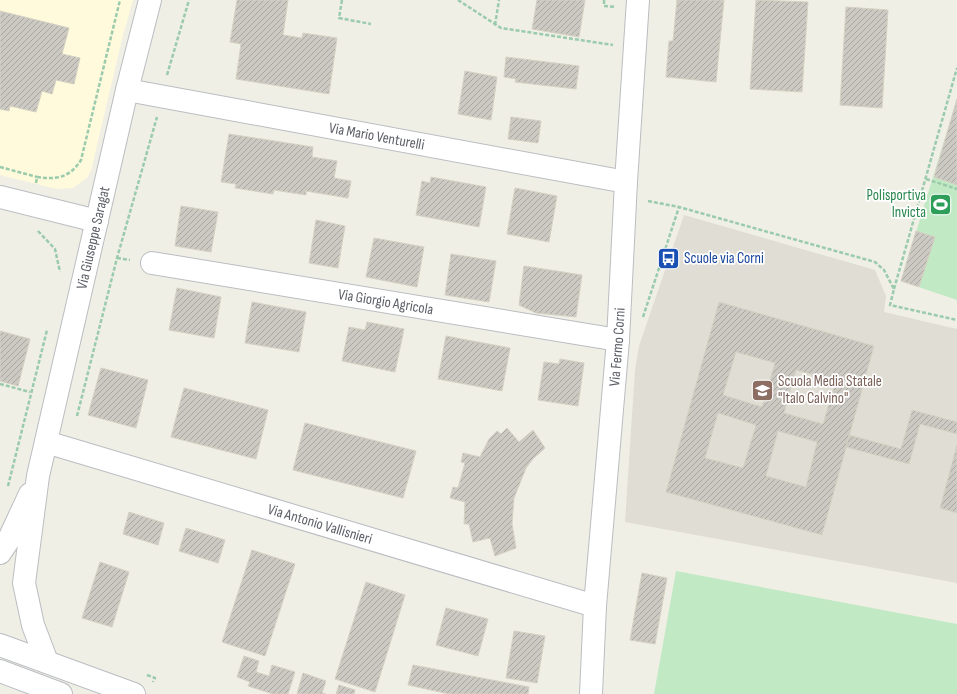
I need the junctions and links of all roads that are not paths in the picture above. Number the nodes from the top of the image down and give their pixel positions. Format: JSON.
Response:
{"nodes":[{"id":1,"x":150,"y":0,"type":"edge"},
{"id":2,"x":638,"y":0,"type":"edge"},
{"id":3,"x":127,"y":90,"type":"junction"},
{"id":4,"x":626,"y":189,"type":"junction"},
{"id":5,"x":0,"y":197,"type":"edge"},
{"id":6,"x":97,"y":221,"type":"junction"},
{"id":7,"x":152,"y":263,"type":"dead end"},
{"id":8,"x":618,"y":340,"type":"junction"},
{"id":9,"x":46,"y":442,"type":"junction"},
{"id":10,"x":38,"y":476,"type":"junction"},
{"id":11,"x":0,"y":553,"type":"edge"},
{"id":12,"x":595,"y":606,"type":"junction"},
{"id":13,"x":0,"y":645,"type":"edge"},
{"id":14,"x":47,"y":662,"type":"junction"},
{"id":15,"x":0,"y":671,"type":"edge"},
{"id":16,"x":61,"y":694,"type":"edge"},
{"id":17,"x":134,"y":694,"type":"edge"},
{"id":18,"x":591,"y":694,"type":"edge"}],
"edges":[{"from":1,"to":3,"type":"street","name":"Via Giuseppe Saragat"},
{"from":2,"to":4,"type":"street","name":"Via Fermo Corni"},
{"from":3,"to":4,"type":"street","name":"Via Mario Venturelli"},
{"from":3,"to":6,"type":"street","name":"Via Giuseppe Saragat"},
{"from":4,"to":8,"type":"street","name":"Via Fermo Corni"},
{"from":5,"to":6,"type":"street"},
{"from":6,"to":9,"type":"street","name":"Via Giuseppe Saragat"},
{"from":7,"to":8,"type":"street","name":"Via Giorgio Agricola"},
{"from":8,"to":12,"type":"street","name":"Via Fermo Corni"},
{"from":9,"to":10,"type":"street","name":"Via Giuseppe Saragat"},
{"from":9,"to":12,"type":"street","name":"Via Antonio Vallisnieri"},
{"from":10,"to":11,"type":"street","name":"Via Giuseppe Saragat"},
{"from":10,"to":14,"type":"street","name":"Via Giuseppe Saragat"},
{"from":12,"to":18,"type":"street","name":"Via Fermo Corni"},
{"from":13,"to":14,"type":"street"},
{"from":14,"to":17,"type":"street"},
{"from":15,"to":16,"type":"street"}]}
